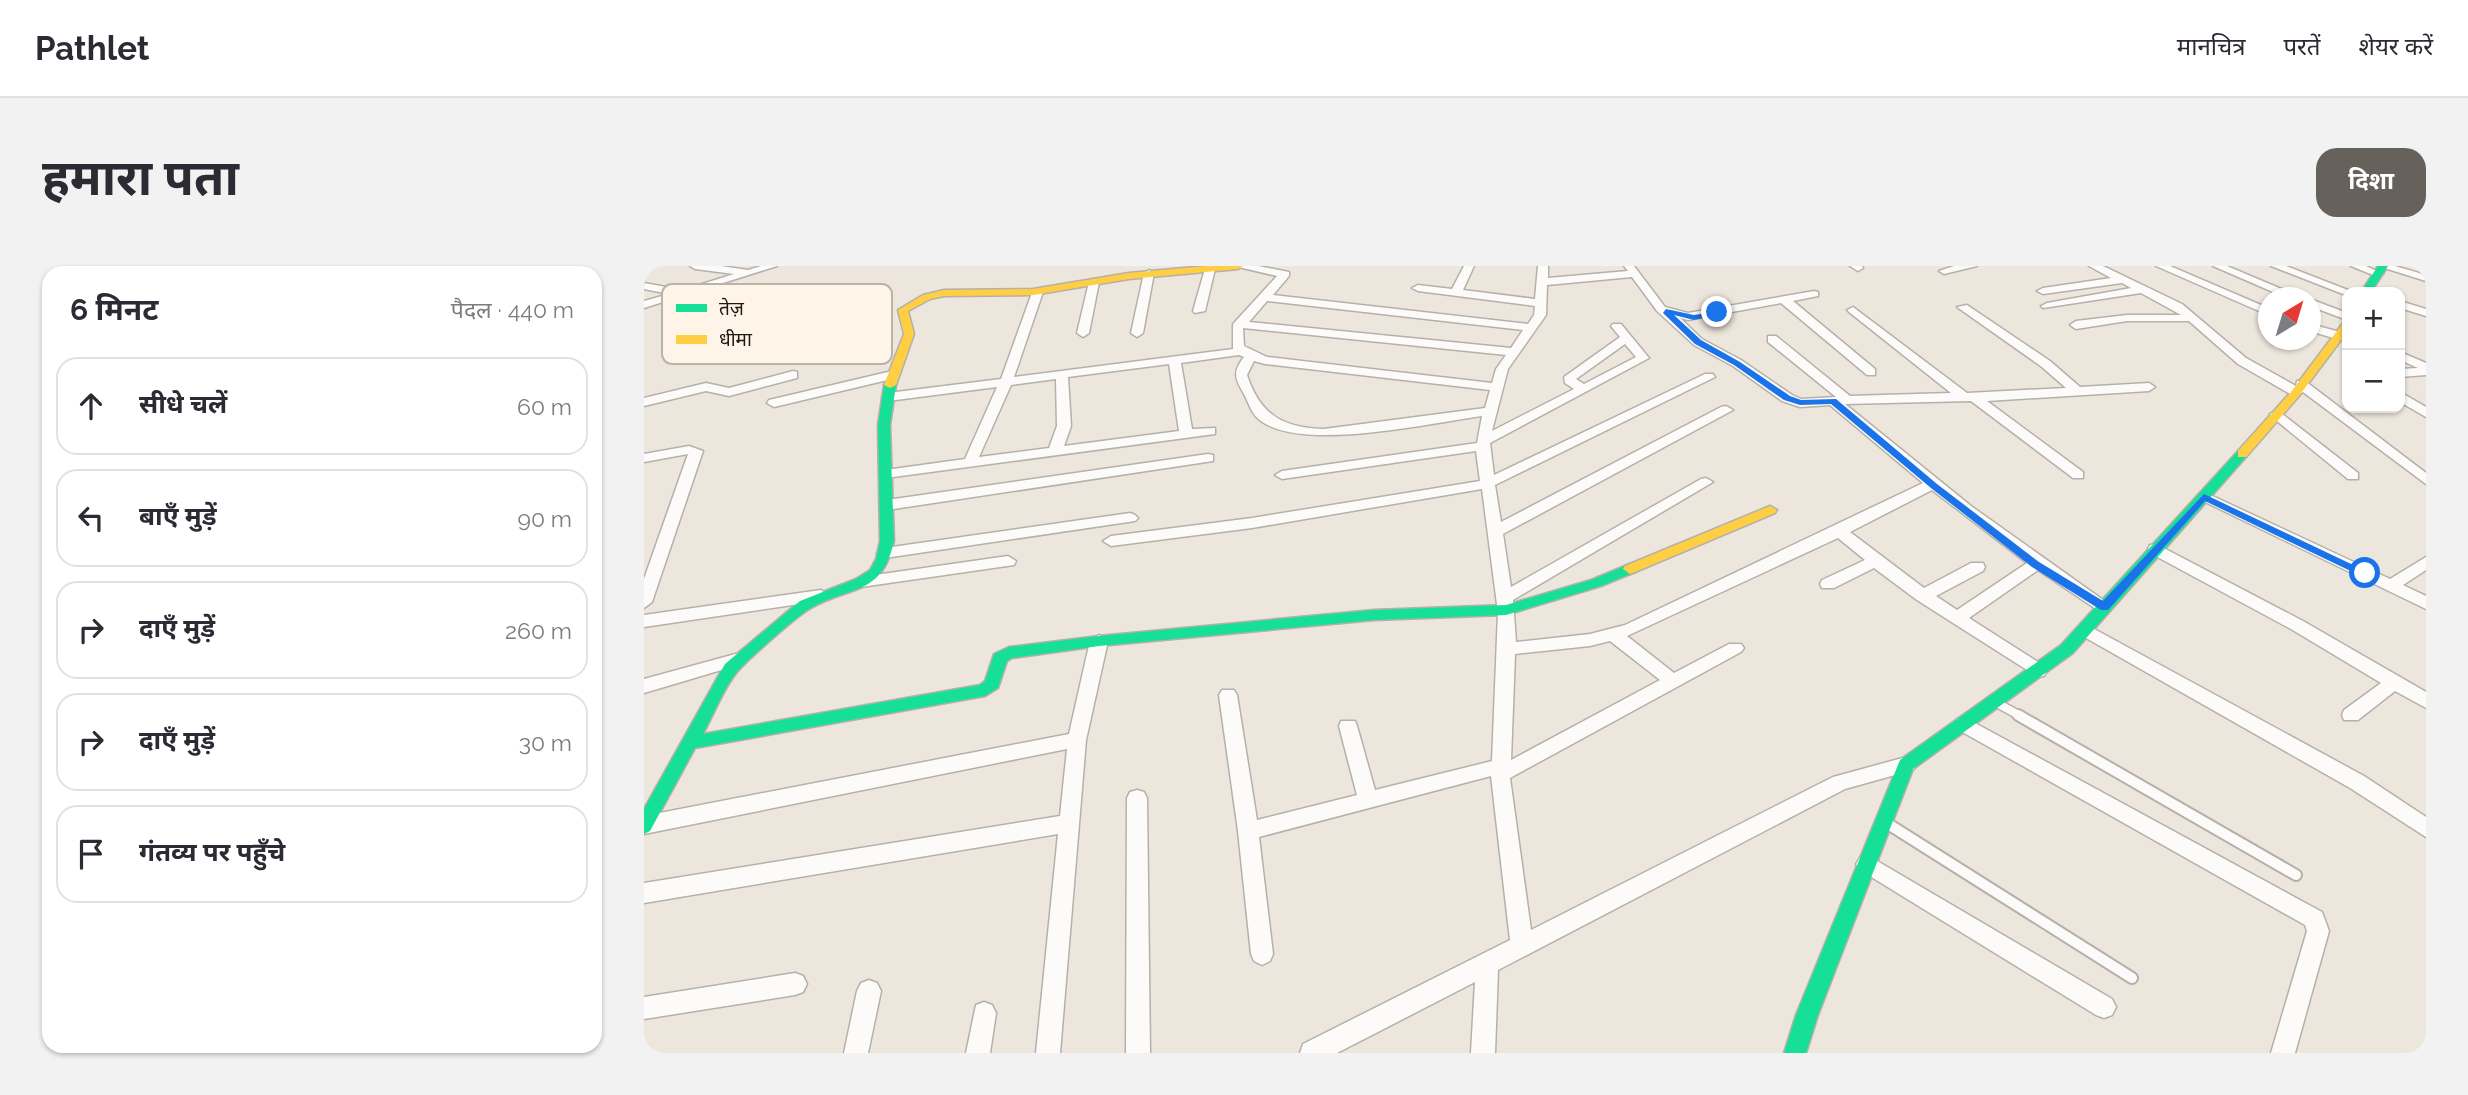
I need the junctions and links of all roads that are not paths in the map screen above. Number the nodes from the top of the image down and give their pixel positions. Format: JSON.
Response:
{"nodes":[{"id":1,"x":695,"y":266,"type":"edge"},
{"id":2,"x":772,"y":266,"type":"edge"},
{"id":3,"x":1239,"y":266,"type":"edge"},
{"id":4,"x":1469,"y":266,"type":"edge"},
{"id":5,"x":1972,"y":266,"type":"edge"},
{"id":6,"x":2094,"y":266,"type":"edge"},
{"id":7,"x":2161,"y":266,"type":"edge"},
{"id":8,"x":2218,"y":266,"type":"edge"},
{"id":9,"x":2276,"y":266,"type":"edge"},
{"id":10,"x":2356,"y":266,"type":"edge"},
{"id":11,"x":1210,"y":269,"type":"junction"},
{"id":12,"x":1290,"y":270,"type":"edge"},
{"id":13,"x":1632,"y":270,"type":"edge"},
{"id":14,"x":2381,"y":270,"type":"edge"},
{"id":15,"x":1944,"y":271,"type":"dead end"},
{"id":16,"x":751,"y":272,"type":"junction"},
{"id":17,"x":1149,"y":274,"type":"junction"},
{"id":18,"x":1542,"y":274,"type":"edge"},
{"id":19,"x":2426,"y":278,"type":"edge"},
{"id":20,"x":2123,"y":280,"type":"junction"},
{"id":21,"x":1094,"y":282,"type":"junction"},
{"id":22,"x":713,"y":284,"type":"edge"},
{"id":23,"x":644,"y":286,"type":"edge"},
{"id":24,"x":2270,"y":287,"type":"edge"},
{"id":25,"x":2369,"y":287,"type":"edge"},
{"id":26,"x":1418,"y":288,"type":"dead end"},
{"id":27,"x":662,"y":289,"type":"edge"},
{"id":28,"x":2143,"y":289,"type":"junction"},
{"id":29,"x":2342,"y":290,"type":"edge"},
{"id":30,"x":2043,"y":291,"type":"dead end"},
{"id":31,"x":1037,"y":292,"type":"junction"},
{"id":32,"x":1456,"y":292,"type":"junction"},
{"id":33,"x":1814,"y":294,"type":"dead end"},
{"id":34,"x":1265,"y":298,"type":"junction"},
{"id":35,"x":1783,"y":299,"type":"junction"},
{"id":36,"x":662,"y":300,"type":"edge"},
{"id":37,"x":1542,"y":303,"type":"junction"},
{"id":38,"x":644,"y":305,"type":"edge"},
{"id":39,"x":2047,"y":306,"type":"dead end"},
{"id":40,"x":2405,"y":306,"type":"edge"},
{"id":41,"x":1963,"y":307,"type":"dead end"},
{"id":42,"x":2258,"y":307,"type":"edge"},
{"id":43,"x":1853,"y":310,"type":"dead end"},
{"id":44,"x":1666,"y":311,"type":"junction"},
{"id":45,"x":2321,"y":311,"type":"edge"},
{"id":46,"x":1199,"y":312,"type":"dead end"},
{"id":47,"x":2426,"y":313,"type":"edge"},
{"id":48,"x":2193,"y":318,"type":"junction"},
{"id":49,"x":1239,"y":324,"type":"junction"},
{"id":50,"x":1617,"y":326,"type":"dead end"},
{"id":51,"x":2076,"y":326,"type":"dead end"},
{"id":52,"x":2342,"y":327,"type":"edge"},
{"id":53,"x":1532,"y":328,"type":"junction"},
{"id":54,"x":2321,"y":328,"type":"edge"},
{"id":55,"x":2342,"y":329,"type":"edge"},
{"id":56,"x":1083,"y":333,"type":"dead end"},
{"id":57,"x":1137,"y":333,"type":"dead end"},
{"id":58,"x":2342,"y":333,"type":"edge"},
{"id":59,"x":1627,"y":337,"type":"junction"},
{"id":60,"x":1772,"y":339,"type":"dead end"},
{"id":61,"x":1513,"y":352,"type":"junction"},
{"id":62,"x":1246,"y":354,"type":"junction"},
{"id":63,"x":2405,"y":359,"type":"edge"},
{"id":64,"x":1175,"y":361,"type":"junction"},
{"id":65,"x":2425,"y":371,"type":"edge"},
{"id":66,"x":1871,"y":372,"type":"dead end"},
{"id":67,"x":2405,"y":373,"type":"edge"},
{"id":68,"x":892,"y":374,"type":"junction"},
{"id":69,"x":793,"y":375,"type":"dead end"},
{"id":70,"x":1062,"y":375,"type":"junction"},
{"id":71,"x":1709,"y":377,"type":"dead end"},
{"id":72,"x":1005,"y":382,"type":"junction"},
{"id":73,"x":1497,"y":387,"type":"junction"},
{"id":74,"x":2149,"y":387,"type":"dead end"},
{"id":75,"x":2299,"y":388,"type":"junction"},
{"id":76,"x":1584,"y":390,"type":"junction"},
{"id":77,"x":2078,"y":392,"type":"junction"},
{"id":78,"x":888,"y":397,"type":"junction"},
{"id":79,"x":1970,"y":398,"type":"junction"},
{"id":80,"x":2405,"y":399,"type":"edge"},
{"id":81,"x":1840,"y":401,"type":"junction"},
{"id":82,"x":644,"y":402,"type":"edge"},
{"id":83,"x":774,"y":404,"type":"dead end"},
{"id":84,"x":1726,"y":410,"type":"dead end"},
{"id":85,"x":1490,"y":411,"type":"junction"},
{"id":86,"x":2426,"y":413,"type":"edge"},
{"id":87,"x":2277,"y":414,"type":"junction"},
{"id":88,"x":1210,"y":431,"type":"dead end"},
{"id":89,"x":1186,"y":435,"type":"junction"},
{"id":90,"x":1483,"y":443,"type":"junction"},
{"id":91,"x":1055,"y":452,"type":"junction"},
{"id":92,"x":1208,"y":457,"type":"dead end"},
{"id":93,"x":644,"y":458,"type":"edge"},
{"id":94,"x":970,"y":463,"type":"junction"},
{"id":95,"x":886,"y":474,"type":"junction"},
{"id":96,"x":1282,"y":475,"type":"dead end"},
{"id":97,"x":2078,"y":475,"type":"dead end"},
{"id":98,"x":2353,"y":475,"type":"dead end"},
{"id":99,"x":2426,"y":480,"type":"edge"},
{"id":100,"x":1706,"y":482,"type":"dead end"},
{"id":101,"x":1487,"y":484,"type":"junction"},
{"id":102,"x":1931,"y":484,"type":"junction"},
{"id":103,"x":2204,"y":496,"type":"junction"},
{"id":104,"x":887,"y":505,"type":"junction"},
{"id":105,"x":1770,"y":510,"type":"dead end"},
{"id":106,"x":1130,"y":518,"type":"dead end"},
{"id":107,"x":1839,"y":531,"type":"junction"},
{"id":108,"x":1494,"y":533,"type":"junction"},
{"id":109,"x":1111,"y":541,"type":"dead end"},
{"id":110,"x":2156,"y":549,"type":"junction"},
{"id":111,"x":885,"y":553,"type":"junction"},
{"id":112,"x":1007,"y":561,"type":"dead end"},
{"id":113,"x":1876,"y":561,"type":"junction"},
{"id":114,"x":2426,"y":562,"type":"edge"},
{"id":115,"x":2036,"y":564,"type":"junction"},
{"id":116,"x":1978,"y":567,"type":"dead end"},
{"id":117,"x":861,"y":582,"type":"junction"},
{"id":118,"x":1828,"y":584,"type":"dead end"},
{"id":119,"x":2391,"y":586,"type":"junction"},
{"id":120,"x":826,"y":595,"type":"junction"},
{"id":121,"x":1923,"y":596,"type":"junction"},
{"id":122,"x":644,"y":602,"type":"edge"},
{"id":123,"x":2426,"y":603,"type":"edge"},
{"id":124,"x":1505,"y":604,"type":"junction"},
{"id":125,"x":2105,"y":607,"type":"junction"},
{"id":126,"x":1957,"y":618,"type":"junction"},
{"id":127,"x":644,"y":621,"type":"edge"},
{"id":128,"x":2085,"y":629,"type":"junction"},
{"id":129,"x":1614,"y":635,"type":"junction"},
{"id":130,"x":1099,"y":641,"type":"junction"},
{"id":131,"x":1735,"y":648,"type":"dead end"},
{"id":132,"x":1507,"y":649,"type":"junction"},
{"id":133,"x":739,"y":659,"type":"junction"},
{"id":134,"x":2038,"y":671,"type":"junction"},
{"id":135,"x":1673,"y":681,"type":"junction"},
{"id":136,"x":2394,"y":682,"type":"junction"},
{"id":137,"x":644,"y":686,"type":"edge"},
{"id":138,"x":1228,"y":695,"type":"dead end"},
{"id":139,"x":2426,"y":701,"type":"edge"},
{"id":140,"x":1995,"y":702,"type":"junction"},
{"id":141,"x":2351,"y":715,"type":"dead end"},
{"id":142,"x":1964,"y":724,"type":"junction"},
{"id":143,"x":1348,"y":726,"type":"dead end"},
{"id":144,"x":1077,"y":740,"type":"junction"},
{"id":145,"x":689,"y":743,"type":"junction"},
{"id":146,"x":1906,"y":765,"type":"junction"},
{"id":147,"x":1501,"y":770,"type":"junction"},
{"id":148,"x":1137,"y":798,"type":"dead end"},
{"id":149,"x":1368,"y":800,"type":"junction"},
{"id":150,"x":1884,"y":822,"type":"junction"},
{"id":151,"x":1071,"y":823,"type":"junction"},
{"id":152,"x":644,"y":826,"type":"edge"},
{"id":153,"x":2426,"y":828,"type":"edge"},
{"id":154,"x":1248,"y":831,"type":"junction"},
{"id":155,"x":1867,"y":864,"type":"junction"},
{"id":156,"x":2296,"y":875,"type":"dead end"},
{"id":157,"x":644,"y":893,"type":"edge"},
{"id":158,"x":1522,"y":944,"type":"junction"},
{"id":159,"x":1262,"y":954,"type":"dead end"},
{"id":160,"x":1487,"y":962,"type":"junction"},
{"id":161,"x":2132,"y":978,"type":"dead end"},
{"id":162,"x":795,"y":984,"type":"dead end"},
{"id":163,"x":869,"y":991,"type":"dead end"},
{"id":164,"x":2104,"y":1007,"type":"dead end"},
{"id":165,"x":644,"y":1008,"type":"edge"},
{"id":166,"x":984,"y":1013,"type":"dead end"},
{"id":167,"x":856,"y":1053,"type":"edge"},
{"id":168,"x":978,"y":1053,"type":"edge"},
{"id":169,"x":1048,"y":1053,"type":"edge"},
{"id":170,"x":1138,"y":1053,"type":"edge"},
{"id":171,"x":1312,"y":1053,"type":"edge"},
{"id":172,"x":1483,"y":1053,"type":"edge"},
{"id":173,"x":1796,"y":1053,"type":"edge"},
{"id":174,"x":2283,"y":1053,"type":"edge"}],
"edges":[{"from":1,"to":16,"type":"street"},
{"from":2,"to":16,"type":"street"},
{"from":3,"to":11,"type":"street"},
{"from":3,"to":12,"type":"street"},
{"from":4,"to":32,"type":"street"},
{"from":5,"to":15,"type":"street"},
{"from":6,"to":20,"type":"street"},
{"from":7,"to":42,"type":"street"},
{"from":8,"to":24,"type":"street"},
{"from":9,"to":29,"type":"street"},
{"from":10,"to":14,"type":"street"},
{"from":11,"to":17,"type":"street"},
{"from":11,"to":46,"type":"street"},
{"from":12,"to":34,"type":"street"},
{"from":13,"to":18,"type":"street"},
{"from":13,"to":44,"type":"street"},
{"from":14,"to":19,"type":"street"},
{"from":14,"to":25,"type":"street"},
{"from":16,"to":22,"type":"street"},
{"from":17,"to":21,"type":"street"},
{"from":17,"to":57,"type":"street"},
{"from":18,"to":37,"type":"street"},
{"from":20,"to":28,"type":"street"},
{"from":20,"to":30,"type":"street"},
{"from":21,"to":31,"type":"street"},
{"from":21,"to":56,"type":"street"},
{"from":23,"to":27,"type":"street"},
{"from":26,"to":32,"type":"street"},
{"from":28,"to":39,"type":"street"},
{"from":28,"to":48,"type":"street"},
{"from":31,"to":68,"type":"street"},
{"from":31,"to":72,"type":"street"},
{"from":32,"to":37,"type":"street"},
{"from":33,"to":35,"type":"street"},
{"from":34,"to":49,"type":"street"},
{"from":34,"to":53,"type":"street"},
{"from":35,"to":44,"type":"street"},
{"from":35,"to":66,"type":"street"},
{"from":36,"to":38,"type":"street"},
{"from":37,"to":53,"type":"street"},
{"from":40,"to":47,"type":"street"},
{"from":41,"to":77,"type":"street"},
{"from":43,"to":79,"type":"street"},
{"from":44,"to":81,"type":"street"},
{"from":45,"to":52,"type":"street"},
{"from":48,"to":51,"type":"street"},
{"from":48,"to":75,"type":"street"},
{"from":49,"to":61,"type":"street"},
{"from":49,"to":62,"type":"street"},
{"from":50,"to":59,"type":"street"},
{"from":53,"to":61,"type":"street"},
{"from":54,"to":55,"type":"street"},
{"from":58,"to":75,"type":"street"},
{"from":59,"to":76,"type":"street"},
{"from":59,"to":76,"type":"street"},
{"from":60,"to":81,"type":"street"},
{"from":61,"to":73,"type":"street"},
{"from":62,"to":64,"type":"street"},
{"from":62,"to":73,"type":"street"},
{"from":62,"to":85,"type":"street"},
{"from":63,"to":65,"type":"street"},
{"from":64,"to":70,"type":"street"},
{"from":64,"to":89,"type":"street"},
{"from":65,"to":67,"type":"street"},
{"from":68,"to":78,"type":"street"},
{"from":68,"to":83,"type":"street"},
{"from":69,"to":82,"type":"street"},
{"from":70,"to":72,"type":"street"},
{"from":70,"to":91,"type":"street"},
{"from":71,"to":101,"type":"street"},
{"from":72,"to":78,"type":"street"},
{"from":72,"to":94,"type":"street"},
{"from":73,"to":85,"type":"street"},
{"from":74,"to":77,"type":"street"},
{"from":75,"to":87,"type":"street"},
{"from":75,"to":99,"type":"street"},
{"from":76,"to":90,"type":"street"},
{"from":77,"to":79,"type":"street"},
{"from":78,"to":95,"type":"street"},
{"from":79,"to":81,"type":"street"},
{"from":79,"to":97,"type":"street"},
{"from":80,"to":86,"type":"street"},
{"from":81,"to":102,"type":"street"},
{"from":84,"to":108,"type":"street"},
{"from":85,"to":90,"type":"street"},
{"from":87,"to":98,"type":"street"},
{"from":87,"to":103,"type":"street"},
{"from":88,"to":89,"type":"street"},
{"from":89,"to":91,"type":"street"},
{"from":90,"to":96,"type":"street"},
{"from":90,"to":101,"type":"street"},
{"from":91,"to":94,"type":"street"},
{"from":92,"to":104,"type":"street"},
{"from":93,"to":122,"type":"street"},
{"from":94,"to":95,"type":"street"},
{"from":95,"to":104,"type":"street"},
{"from":100,"to":124,"type":"street"},
{"from":101,"to":108,"type":"street"},
{"from":101,"to":109,"type":"street"},
{"from":102,"to":107,"type":"street"},
{"from":102,"to":115,"type":"street"},
{"from":103,"to":110,"type":"street"},
{"from":103,"to":119,"type":"street"},
{"from":104,"to":111,"type":"street"},
{"from":105,"to":124,"type":"street"},
{"from":106,"to":111,"type":"street"},
{"from":107,"to":113,"type":"street"},
{"from":107,"to":129,"type":"street"},
{"from":108,"to":124,"type":"street"},
{"from":110,"to":125,"type":"street"},
{"from":110,"to":136,"type":"street"},
{"from":111,"to":117,"type":"street"},
{"from":112,"to":117,"type":"street"},
{"from":113,"to":118,"type":"street"},
{"from":113,"to":121,"type":"street"},
{"from":114,"to":119,"type":"street"},
{"from":115,"to":125,"type":"street"},
{"from":115,"to":126,"type":"street"},
{"from":116,"to":121,"type":"street"},
{"from":117,"to":120,"type":"street"},
{"from":119,"to":123,"type":"street"},
{"from":120,"to":127,"type":"street"},
{"from":120,"to":133,"type":"street"},
{"from":121,"to":126,"type":"street"},
{"from":124,"to":130,"type":"street"},
{"from":124,"to":132,"type":"street"},
{"from":125,"to":128,"type":"street"},
{"from":126,"to":134,"type":"street"},
{"from":128,"to":134,"type":"street"},
{"from":128,"to":153,"type":"street"},
{"from":129,"to":132,"type":"street"},
{"from":129,"to":135,"type":"street"},
{"from":130,"to":144,"type":"street"},
{"from":130,"to":145,"type":"street"},
{"from":131,"to":135,"type":"street"},
{"from":132,"to":147,"type":"street"},
{"from":133,"to":137,"type":"street"},
{"from":133,"to":145,"type":"street"},
{"from":134,"to":140,"type":"street"},
{"from":135,"to":147,"type":"street"},
{"from":136,"to":139,"type":"street"},
{"from":136,"to":141,"type":"street"},
{"from":138,"to":154,"type":"street"},
{"from":140,"to":142,"type":"street"},
{"from":140,"to":156,"type":"lane"},
{"from":142,"to":146,"type":"street"},
{"from":142,"to":174,"type":"street"},
{"from":143,"to":149,"type":"street"},
{"from":144,"to":151,"type":"street"},
{"from":144,"to":152,"type":"street"},
{"from":145,"to":152,"type":"street"},
{"from":146,"to":150,"type":"street"},
{"from":146,"to":158,"type":"street"},
{"from":147,"to":149,"type":"street"},
{"from":147,"to":158,"type":"street"},
{"from":148,"to":170,"type":"street"},
{"from":149,"to":154,"type":"street"},
{"from":150,"to":155,"type":"street"},
{"from":150,"to":161,"type":"lane"},
{"from":151,"to":157,"type":"street"},
{"from":151,"to":169,"type":"street"},
{"from":154,"to":159,"type":"street"},
{"from":155,"to":164,"type":"street"},
{"from":155,"to":173,"type":"street"},
{"from":158,"to":160,"type":"street"},
{"from":160,"to":171,"type":"street"},
{"from":160,"to":172,"type":"street"},
{"from":162,"to":165,"type":"street"},
{"from":163,"to":167,"type":"street"},
{"from":166,"to":168,"type":"street"}]}
